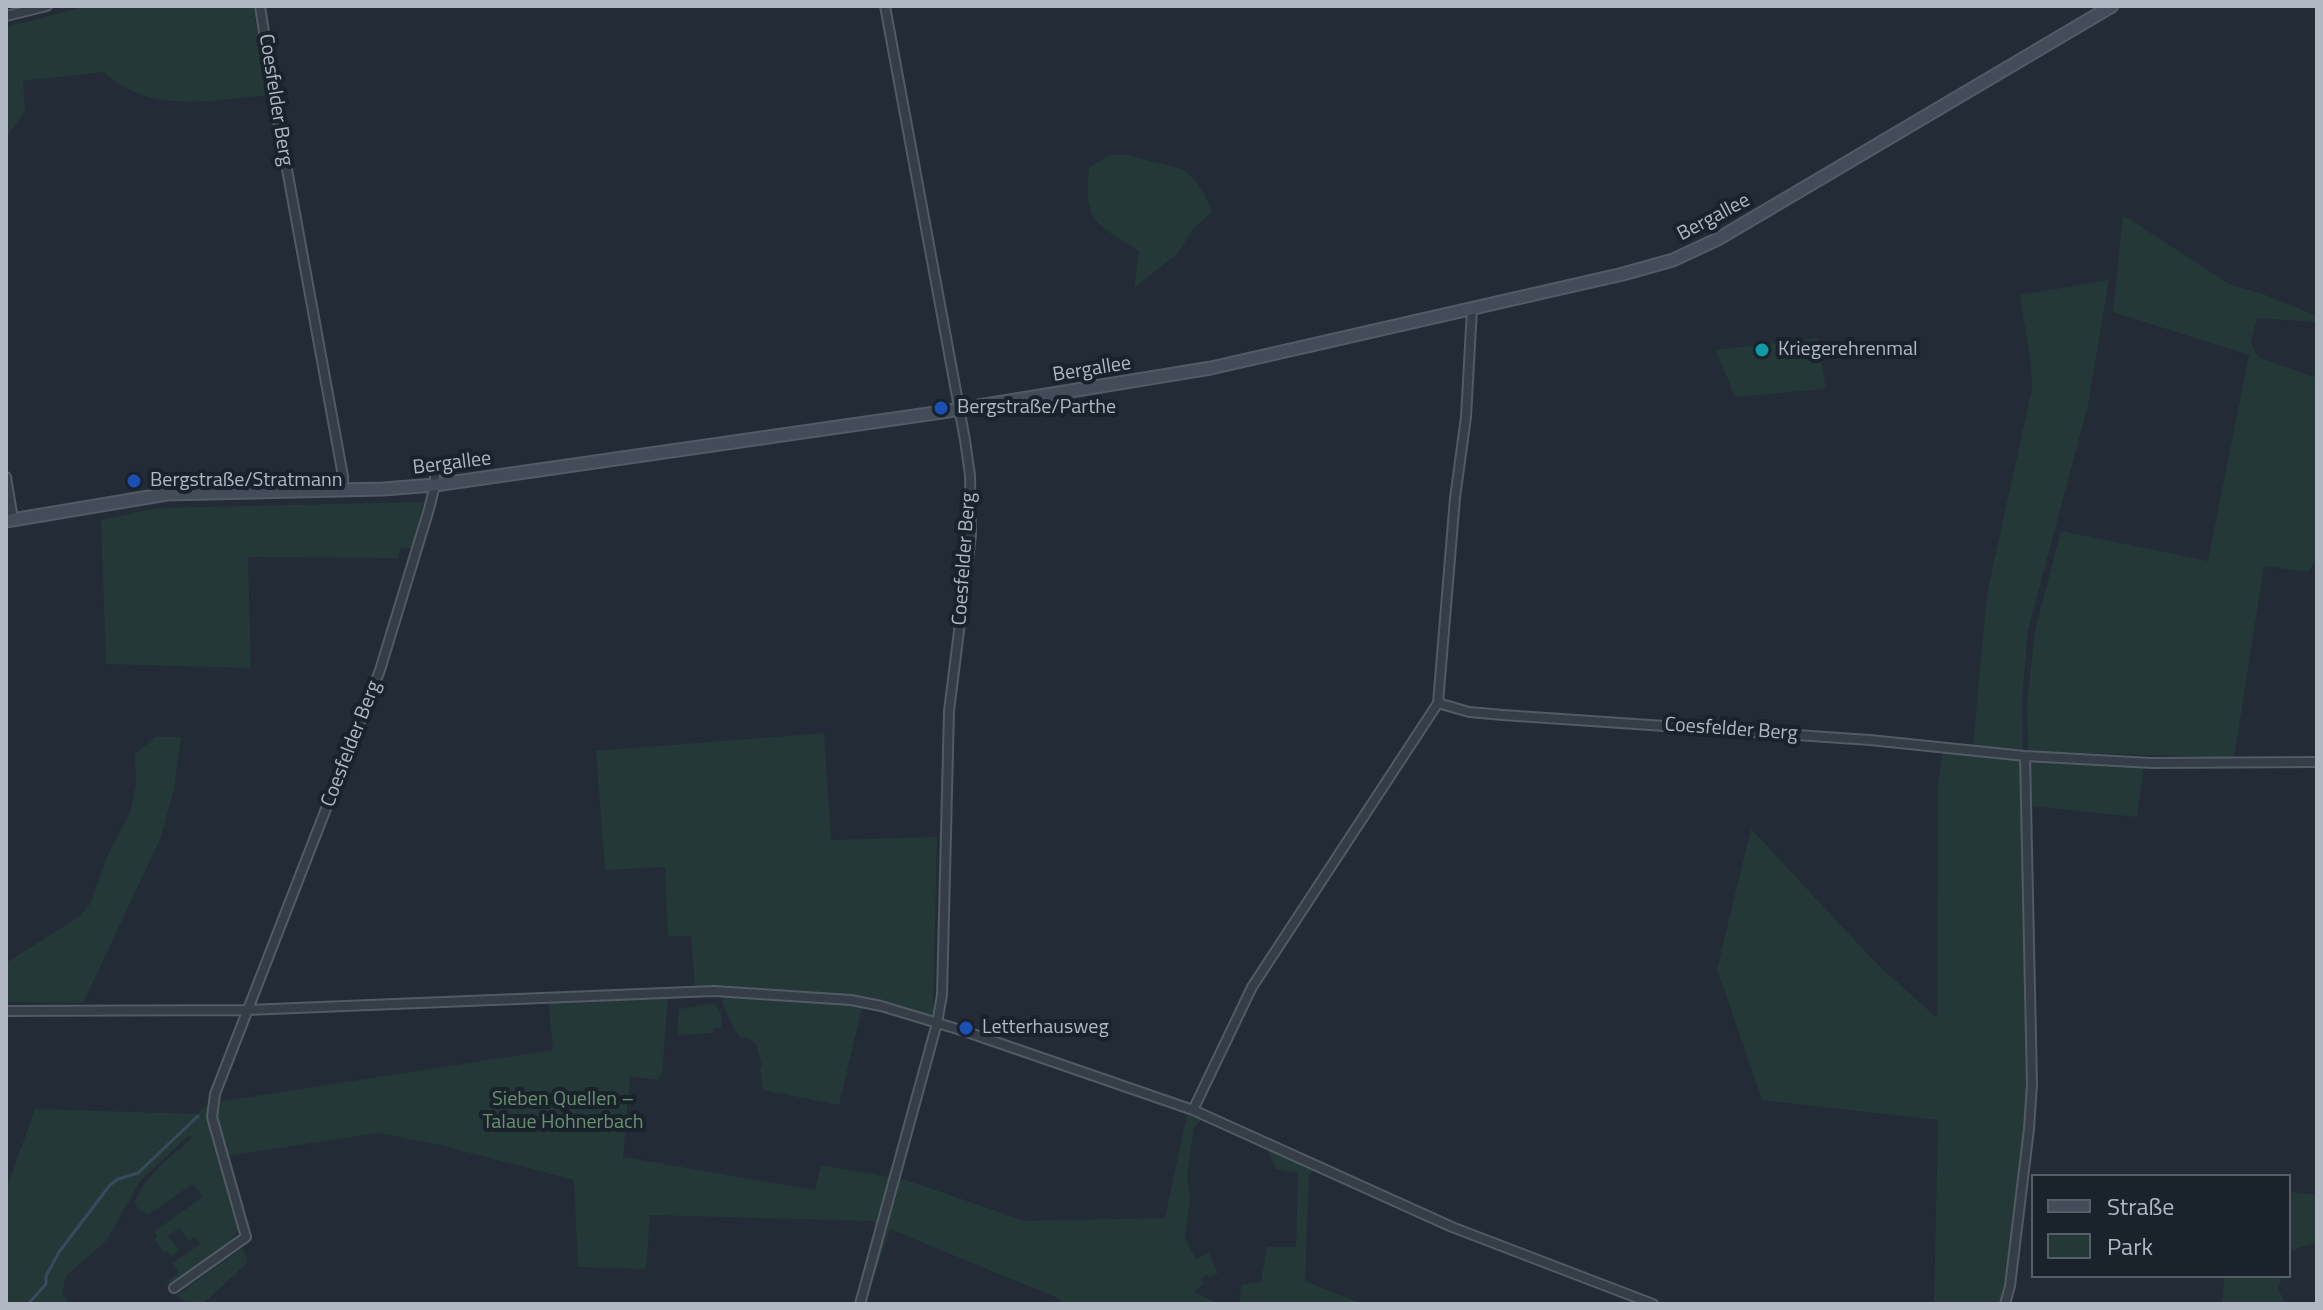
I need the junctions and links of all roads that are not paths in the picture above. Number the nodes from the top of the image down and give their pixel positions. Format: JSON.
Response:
{"nodes":[{"id":1,"x":47,"y":6,"type":"edge"},
{"id":2,"x":260,"y":6,"type":"edge"},
{"id":3,"x":885,"y":6,"type":"edge"},
{"id":4,"x":2112,"y":6,"type":"edge"},
{"id":5,"x":6,"y":16,"type":"edge"},
{"id":6,"x":1472,"y":309,"type":"junction"},
{"id":7,"x":960,"y":410,"type":"junction"},
{"id":8,"x":435,"y":472,"type":"dead end"},
{"id":9,"x":6,"y":477,"type":"edge"},
{"id":10,"x":435,"y":485,"type":"junction"},
{"id":11,"x":343,"y":490,"type":"junction"},
{"id":12,"x":10,"y":520,"type":"edge"},
{"id":13,"x":1438,"y":703,"type":"junction"},
{"id":14,"x":2025,"y":756,"type":"junction"},
{"id":15,"x":2317,"y":762,"type":"edge"},
{"id":16,"x":247,"y":1010,"type":"junction"},
{"id":17,"x":6,"y":1011,"type":"edge"},
{"id":18,"x":937,"y":1023,"type":"junction"},
{"id":19,"x":1193,"y":1110,"type":"junction"},
{"id":20,"x":174,"y":1288,"type":"dead end"},
{"id":21,"x":860,"y":1304,"type":"edge"},
{"id":22,"x":1653,"y":1304,"type":"edge"},
{"id":23,"x":2005,"y":1304,"type":"edge"}],
"edges":[{"from":1,"to":5,"type":"street"},
{"from":2,"to":11,"type":"street","name":"Coesfelder Berg"},
{"from":3,"to":7,"type":"street","name":"Coesfelder Berg"},
{"from":4,"to":6,"type":"street","name":"Bergallee"},
{"from":6,"to":7,"type":"street","name":"Bergallee"},
{"from":6,"to":13,"type":"street"},
{"from":7,"to":10,"type":"street","name":"Bergallee"},
{"from":7,"to":18,"type":"street","name":"Coesfelder Berg"},
{"from":8,"to":10,"type":"street","name":"Coesfelder Berg"},
{"from":9,"to":12,"type":"street"},
{"from":10,"to":11,"type":"street","name":"Bergallee"},
{"from":10,"to":16,"type":"street","name":"Coesfelder Berg"},
{"from":11,"to":12,"type":"street","name":"Bergallee"},
{"from":13,"to":14,"type":"street","name":"Coesfelder Berg"},
{"from":13,"to":19,"type":"street"},
{"from":14,"to":15,"type":"street","name":"Coesfelder Berg"},
{"from":14,"to":23,"type":"street"},
{"from":16,"to":17,"type":"street"},
{"from":16,"to":18,"type":"street"},
{"from":16,"to":20,"type":"street","name":"Coesfelder Berg"},
{"from":18,"to":19,"type":"street"},
{"from":18,"to":21,"type":"street","name":"Coesfelder Berg"},
{"from":19,"to":22,"type":"street"}]}
